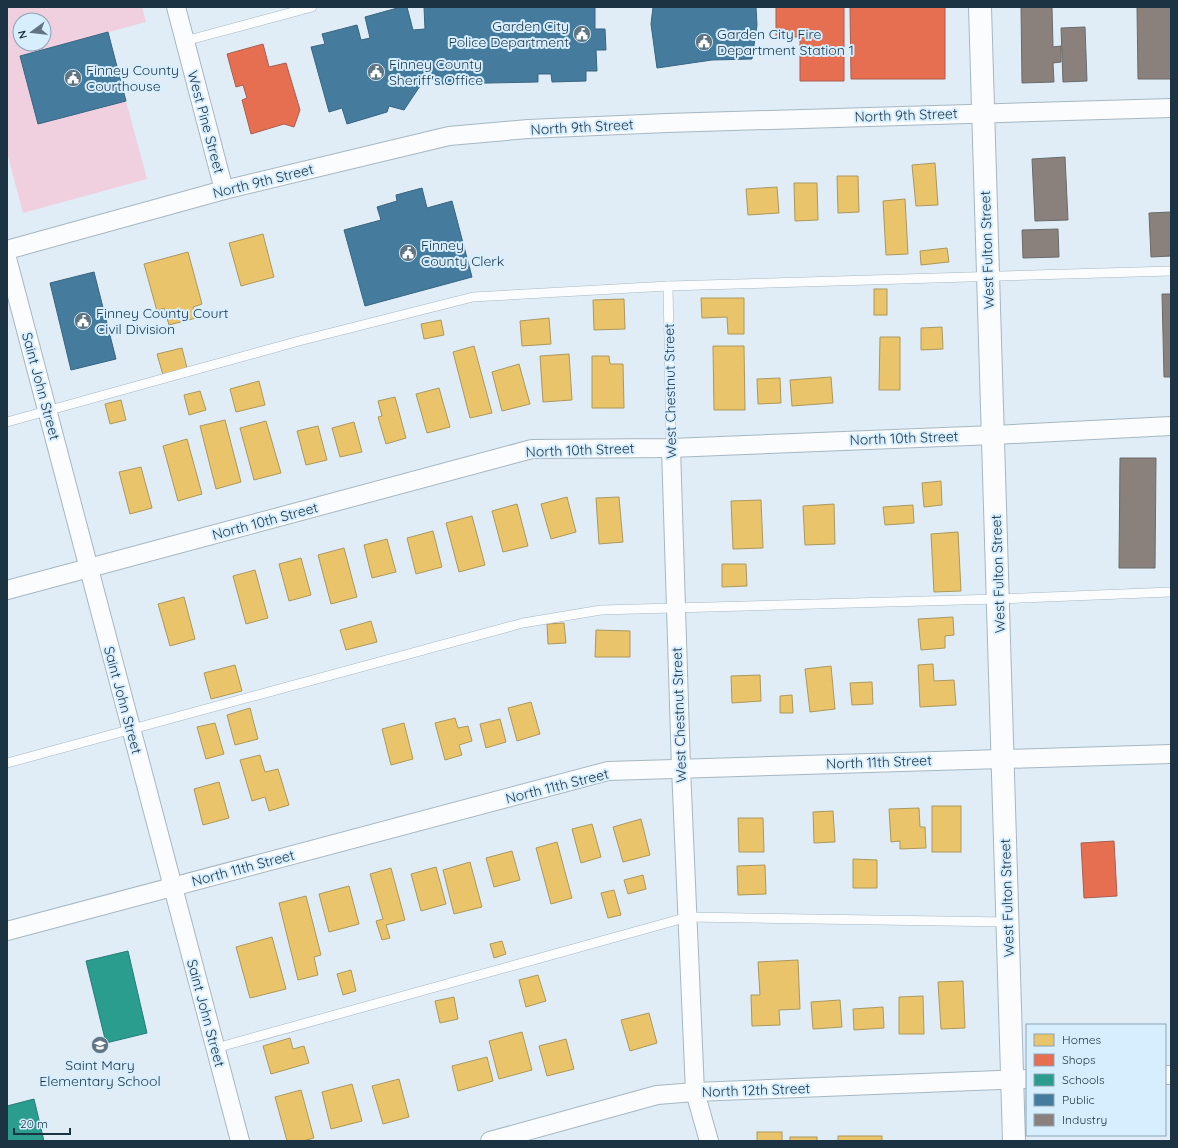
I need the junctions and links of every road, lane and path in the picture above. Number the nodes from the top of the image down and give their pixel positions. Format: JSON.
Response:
{"nodes":[{"id":1,"x":176,"y":7,"type":"edge"},
{"id":2,"x":312,"y":7,"type":"edge"},
{"id":3,"x":980,"y":7,"type":"edge"},
{"id":4,"x":185,"y":41,"type":"junction"},
{"id":5,"x":1171,"y":108,"type":"edge"},
{"id":6,"x":983,"y":113,"type":"junction"},
{"id":7,"x":224,"y":190,"type":"junction"},
{"id":8,"x":7,"y":250,"type":"edge"},
{"id":9,"x":7,"y":258,"type":"edge"},
{"id":10,"x":1171,"y":271,"type":"edge"},
{"id":11,"x":988,"y":277,"type":"junction"},
{"id":12,"x":668,"y":286,"type":"junction"},
{"id":13,"x":47,"y":412,"type":"junction"},
{"id":14,"x":7,"y":422,"type":"edge"},
{"id":15,"x":1171,"y":426,"type":"edge"},
{"id":16,"x":994,"y":435,"type":"junction"},
{"id":17,"x":671,"y":448,"type":"junction"},
{"id":18,"x":88,"y":568,"type":"junction"},
{"id":19,"x":7,"y":590,"type":"edge"},
{"id":20,"x":1171,"y":592,"type":"edge"},
{"id":21,"x":998,"y":598,"type":"junction"},
{"id":22,"x":676,"y":608,"type":"junction"},
{"id":23,"x":131,"y":729,"type":"junction"},
{"id":24,"x":1171,"y":754,"type":"edge"},
{"id":25,"x":1003,"y":758,"type":"junction"},
{"id":26,"x":7,"y":763,"type":"edge"},
{"id":27,"x":681,"y":768,"type":"junction"},
{"id":28,"x":173,"y":887,"type":"junction"},
{"id":29,"x":688,"y":917,"type":"junction"},
{"id":30,"x":1008,"y":922,"type":"junction"},
{"id":31,"x":7,"y":931,"type":"edge"},
{"id":32,"x":216,"y":1048,"type":"junction"},
{"id":33,"x":1020,"y":1080,"type":"edge"},
{"id":34,"x":695,"y":1092,"type":"junction"},
{"id":35,"x":240,"y":1141,"type":"edge"},
{"id":36,"x":490,"y":1141,"type":"edge"},
{"id":37,"x":709,"y":1141,"type":"edge"},
{"id":38,"x":1014,"y":1141,"type":"edge"}],
"edges":[{"from":1,"to":4,"type":"street","name":"West Pine Street"},
{"from":2,"to":4,"type":"lane"},
{"from":3,"to":6,"type":"street","name":"West Fulton Street"},
{"from":4,"to":7,"type":"street","name":"West Pine Street"},
{"from":5,"to":6,"type":"street","name":"North 9th Street"},
{"from":6,"to":7,"type":"street","name":"North 9th Street"},
{"from":6,"to":11,"type":"street","name":"West Fulton Street"},
{"from":7,"to":8,"type":"street","name":"North 9th Street"},
{"from":9,"to":13,"type":"street","name":"Saint John Street"},
{"from":10,"to":11,"type":"lane"},
{"from":11,"to":12,"type":"lane"},
{"from":11,"to":16,"type":"street","name":"West Fulton Street"},
{"from":12,"to":13,"type":"lane"},
{"from":12,"to":17,"type":"lane","name":"West Chestnut Street"},
{"from":13,"to":14,"type":"lane"},
{"from":13,"to":18,"type":"street","name":"Saint John Street"},
{"from":15,"to":16,"type":"street","name":"North 10th Street"},
{"from":16,"to":17,"type":"street","name":"North 10th Street"},
{"from":16,"to":21,"type":"street","name":"West Fulton Street"},
{"from":17,"to":18,"type":"street","name":"North 10th Street"},
{"from":17,"to":22,"type":"street","name":"West Chestnut Street"},
{"from":18,"to":19,"type":"street","name":"North 10th Street"},
{"from":18,"to":23,"type":"street","name":"Saint John Street"},
{"from":20,"to":21,"type":"lane"},
{"from":21,"to":22,"type":"lane"},
{"from":21,"to":25,"type":"street","name":"West Fulton Street"},
{"from":22,"to":23,"type":"lane"},
{"from":22,"to":27,"type":"street","name":"West Chestnut Street"},
{"from":23,"to":26,"type":"lane"},
{"from":23,"to":28,"type":"street","name":"Saint John Street"},
{"from":24,"to":25,"type":"street","name":"North 11th Street"},
{"from":25,"to":27,"type":"street","name":"North 11th Street"},
{"from":25,"to":30,"type":"street","name":"West Fulton Street"},
{"from":27,"to":28,"type":"street","name":"North 11th Street"},
{"from":27,"to":29,"type":"street","name":"West Chestnut Street"},
{"from":28,"to":31,"type":"street","name":"North 11th Street"},
{"from":28,"to":32,"type":"street","name":"Saint John Street"},
{"from":29,"to":30,"type":"lane"},
{"from":29,"to":32,"type":"lane"},
{"from":29,"to":34,"type":"street","name":"West Chestnut Street"},
{"from":30,"to":33,"type":"street","name":"West Fulton Street"},
{"from":32,"to":35,"type":"street","name":"Saint John Street"},
{"from":33,"to":34,"type":"street","name":"North 12th Street"},
{"from":33,"to":38,"type":"street","name":"West Fulton Street"},
{"from":34,"to":36,"type":"street","name":"North 12th Street"},
{"from":34,"to":37,"type":"street","name":"West Chestnut Street"}]}
